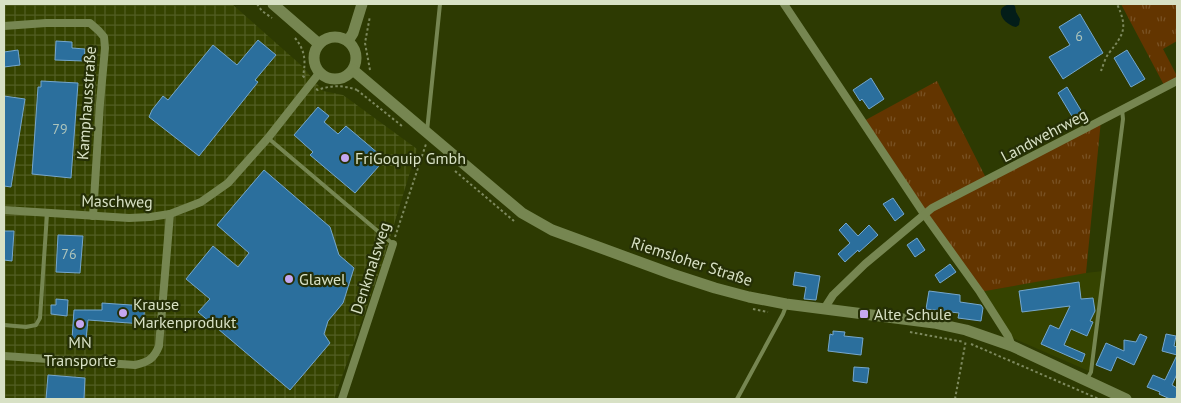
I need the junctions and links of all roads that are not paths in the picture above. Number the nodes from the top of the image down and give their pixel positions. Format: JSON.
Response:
{"nodes":[{"id":1,"x":273,"y":4,"type":"edge"},
{"id":2,"x":362,"y":4,"type":"edge"},
{"id":3,"x":440,"y":4,"type":"edge"},
{"id":4,"x":784,"y":4,"type":"edge"},
{"id":5,"x":4,"y":26,"type":"edge"},
{"id":6,"x":348,"y":41,"type":"junction"},
{"id":7,"x":319,"y":44,"type":"junction"},
{"id":8,"x":353,"y":70,"type":"junction"},
{"id":9,"x":320,"y":72,"type":"junction"},
{"id":10,"x":1177,"y":81,"type":"edge"},
{"id":11,"x":1122,"y":109,"type":"junction"},
{"id":12,"x":423,"y":137,"type":"junction"},
{"id":13,"x":268,"y":138,"type":"junction"},
{"id":14,"x":4,"y":210,"type":"edge"},
{"id":15,"x":47,"y":213,"type":"junction"},
{"id":16,"x":170,"y":214,"type":"junction"},
{"id":17,"x":924,"y":214,"type":"junction"},
{"id":18,"x":93,"y":216,"type":"junction"},
{"id":19,"x":393,"y":244,"type":"joint"},
{"id":20,"x":786,"y":304,"type":"junction"},
{"id":21,"x":824,"y":309,"type":"junction"},
{"id":22,"x":4,"y":325,"type":"edge"},
{"id":23,"x":1012,"y":346,"type":"junction"},
{"id":24,"x":4,"y":356,"type":"edge"},
{"id":25,"x":1086,"y":380,"type":"junction"},
{"id":26,"x":342,"y":399,"type":"edge"},
{"id":27,"x":737,"y":399,"type":"edge"},
{"id":28,"x":1126,"y":399,"type":"edge"}],
"edges":[{"from":1,"to":7,"type":"main road"},
{"from":2,"to":6,"type":"main road"},
{"from":3,"to":12,"type":"lane"},
{"from":4,"to":17,"type":"street"},
{"from":5,"to":18,"type":"street","name":"Kamphausstraße"},
{"from":6,"to":7,"type":"main road"},
{"from":6,"to":8,"type":"main road"},
{"from":7,"to":9,"type":"main road"},
{"from":8,"to":9,"type":"main road"},
{"from":8,"to":12,"type":"main road","name":"Riemsloher Straße"},
{"from":9,"to":13,"type":"street","name":"Maschweg"},
{"from":10,"to":11,"type":"street","name":"Landwehrweg"},
{"from":11,"to":17,"type":"street","name":"Landwehrweg"},
{"from":11,"to":25,"type":"lane"},
{"from":12,"to":20,"type":"main road","name":"Riemsloher Straße"},
{"from":13,"to":16,"type":"street","name":"Maschweg"},
{"from":13,"to":19,"type":"lane"},
{"from":14,"to":15,"type":"street","name":"Maschweg"},
{"from":15,"to":18,"type":"street","name":"Maschweg"},
{"from":15,"to":22,"type":"lane"},
{"from":16,"to":18,"type":"street","name":"Maschweg"},
{"from":16,"to":24,"type":"street"},
{"from":17,"to":21,"type":"street","name":"Landwehrweg"},
{"from":17,"to":23,"type":"street"},
{"from":19,"to":26,"type":"street","name":"Denkmalsweg"},
{"from":20,"to":21,"type":"main road","name":"Riemsloher Straße"},
{"from":20,"to":27,"type":"lane"},
{"from":21,"to":23,"type":"main road","name":"Riemsloher Straße"},
{"from":23,"to":25,"type":"main road","name":"Riemsloher Straße"},
{"from":25,"to":28,"type":"main road","name":"Riemsloher Straße"}]}
